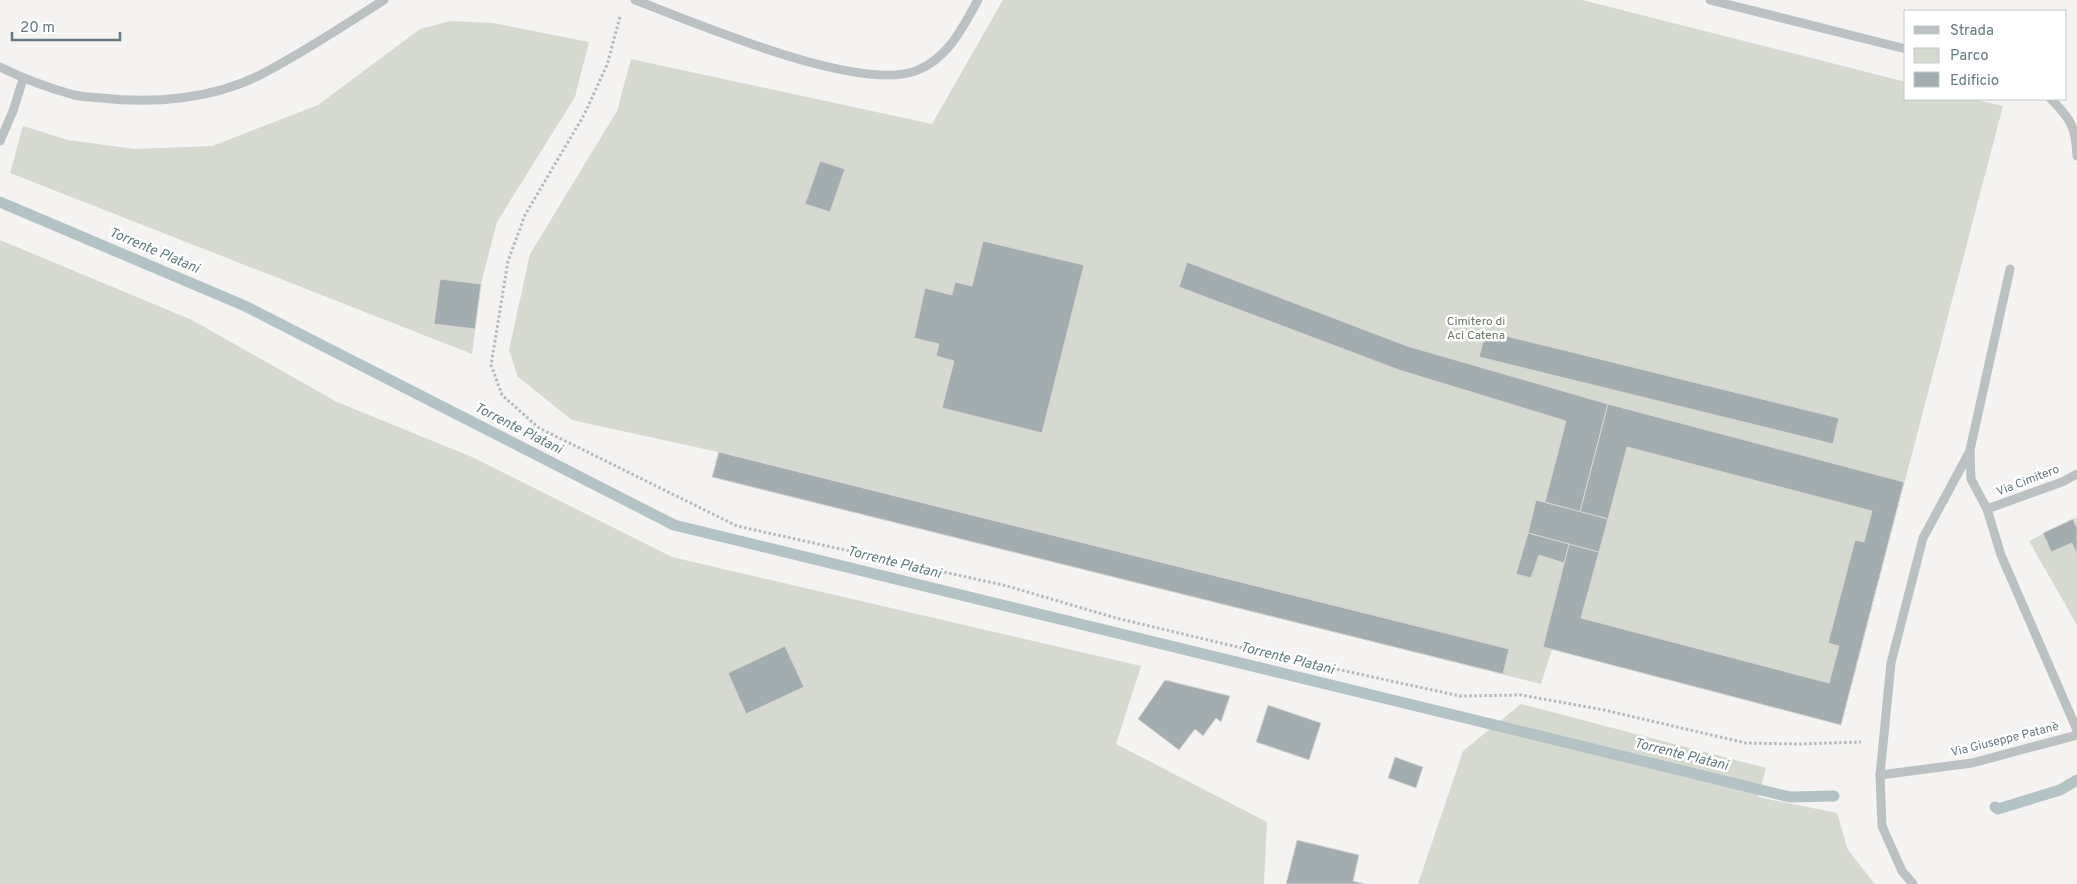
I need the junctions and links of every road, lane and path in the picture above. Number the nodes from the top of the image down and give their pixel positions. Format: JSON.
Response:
{"nodes":[{"id":1,"x":384,"y":0,"type":"edge"},
{"id":2,"x":635,"y":0,"type":"edge"},
{"id":3,"x":978,"y":0,"type":"edge"},
{"id":4,"x":1710,"y":0,"type":"edge"},
{"id":5,"x":622,"y":9,"type":"dead end"},
{"id":6,"x":1904,"y":48,"type":"edge"},
{"id":7,"x":0,"y":67,"type":"edge"},
{"id":8,"x":23,"y":79,"type":"junction"},
{"id":9,"x":2052,"y":100,"type":"edge"},
{"id":10,"x":0,"y":141,"type":"edge"},
{"id":11,"x":2077,"y":156,"type":"edge"},
{"id":12,"x":2010,"y":269,"type":"dead end"},
{"id":13,"x":1970,"y":450,"type":"junction"},
{"id":14,"x":2077,"y":474,"type":"edge"},
{"id":15,"x":1987,"y":509,"type":"junction"},
{"id":16,"x":2077,"y":730,"type":"edge"},
{"id":17,"x":2077,"y":735,"type":"edge"},
{"id":18,"x":1883,"y":741,"type":"junction"},
{"id":19,"x":1880,"y":775,"type":"junction"},
{"id":20,"x":1913,"y":884,"type":"edge"}],
"edges":[{"from":1,"to":8,"type":"street"},
{"from":2,"to":3,"type":"street"},
{"from":4,"to":6,"type":"street"},
{"from":5,"to":18,"type":"path"},
{"from":7,"to":8,"type":"street"},
{"from":8,"to":10,"type":"street"},
{"from":9,"to":11,"type":"street"},
{"from":12,"to":13,"type":"street"},
{"from":13,"to":15,"type":"street"},
{"from":13,"to":18,"type":"street"},
{"from":14,"to":15,"type":"street","name":"Via Cimitero"},
{"from":15,"to":16,"type":"street"},
{"from":17,"to":19,"type":"street","name":"Via Giuseppe Patanè"},
{"from":18,"to":19,"type":"street"},
{"from":19,"to":20,"type":"street"}]}
